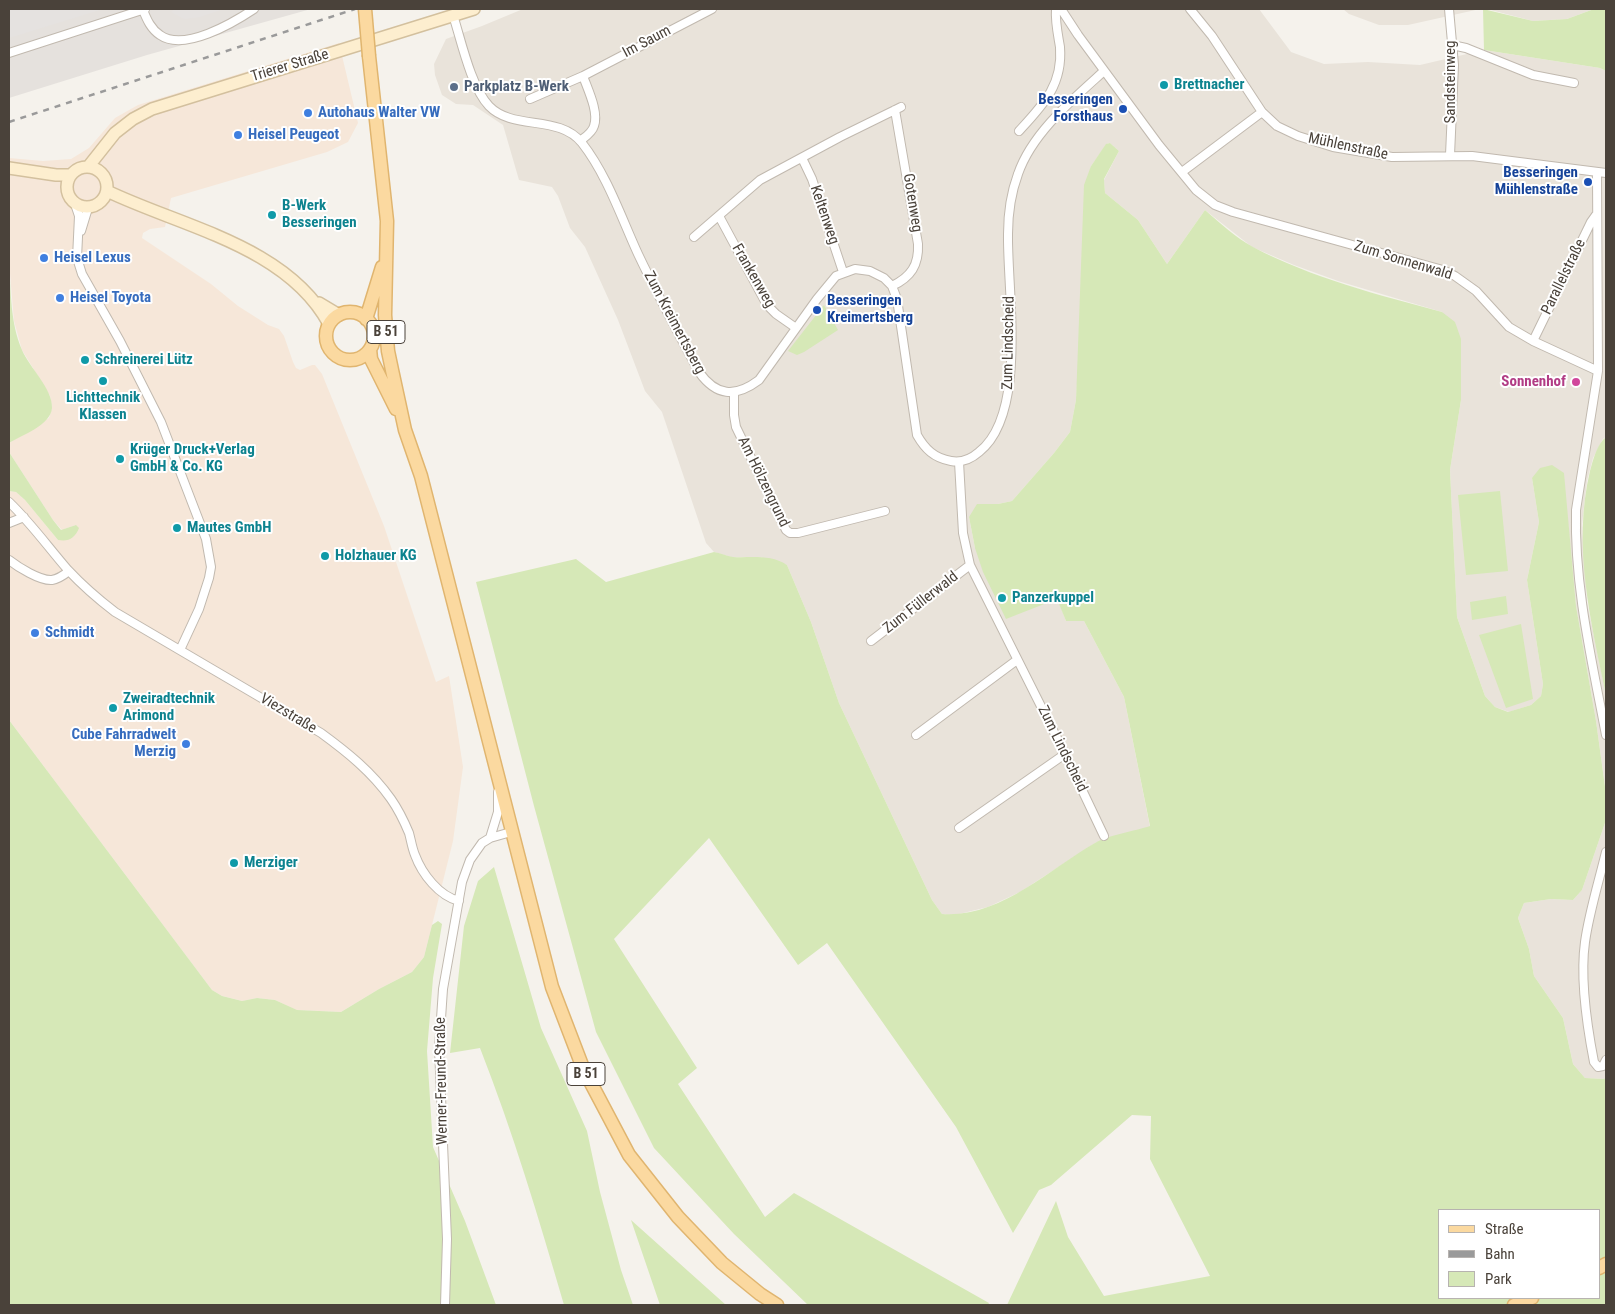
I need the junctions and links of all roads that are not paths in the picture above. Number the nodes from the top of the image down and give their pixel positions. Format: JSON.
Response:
{"nodes":[{"id":1,"x":144,"y":9,"type":"edge"},
{"id":2,"x":254,"y":9,"type":"edge"},
{"id":3,"x":364,"y":9,"type":"edge"},
{"id":4,"x":474,"y":9,"type":"edge"},
{"id":5,"x":712,"y":9,"type":"edge"},
{"id":6,"x":1056,"y":9,"type":"edge"},
{"id":7,"x":1061,"y":9,"type":"edge"},
{"id":8,"x":1190,"y":9,"type":"edge"},
{"id":9,"x":1449,"y":9,"type":"edge"},
{"id":10,"x":453,"y":15,"type":"junction"},
{"id":11,"x":1452,"y":44,"type":"junction"},
{"id":12,"x":9,"y":53,"type":"edge"},
{"id":13,"x":1104,"y":71,"type":"junction"},
{"id":14,"x":583,"y":76,"type":"junction"},
{"id":15,"x":1574,"y":83,"type":"dead end"},
{"id":16,"x":530,"y":99,"type":"dead end"},
{"id":17,"x":1262,"y":112,"type":"junction"},
{"id":18,"x":129,"y":123,"type":"junction"},
{"id":19,"x":1019,"y":131,"type":"dead end"},
{"id":20,"x":580,"y":141,"type":"junction"},
{"id":21,"x":1450,"y":155,"type":"junction"},
{"id":22,"x":802,"y":158,"type":"junction"},
{"id":23,"x":88,"y":167,"type":"junction"},
{"id":24,"x":9,"y":169,"type":"edge"},
{"id":25,"x":100,"y":172,"type":"junction"},
{"id":26,"x":1182,"y":172,"type":"junction"},
{"id":27,"x":1597,"y":172,"type":"junction"},
{"id":28,"x":1606,"y":173,"type":"edge"},
{"id":29,"x":71,"y":175,"type":"junction"},
{"id":30,"x":67,"y":189,"type":"junction"},
{"id":31,"x":104,"y":196,"type":"junction"},
{"id":32,"x":75,"y":204,"type":"junction"},
{"id":33,"x":88,"y":208,"type":"junction"},
{"id":34,"x":1596,"y":215,"type":"junction"},
{"id":35,"x":719,"y":216,"type":"junction"},
{"id":36,"x":387,"y":233,"type":"junction"},
{"id":37,"x":694,"y":237,"type":"dead end"},
{"id":38,"x":78,"y":240,"type":"junction"},
{"id":39,"x":844,"y":272,"type":"junction"},
{"id":40,"x":892,"y":286,"type":"junction"},
{"id":41,"x":314,"y":300,"type":"junction"},
{"id":42,"x":339,"y":315,"type":"junction"},
{"id":43,"x":362,"y":317,"type":"junction"},
{"id":44,"x":329,"y":324,"type":"junction"},
{"id":45,"x":796,"y":328,"type":"junction"},
{"id":46,"x":1533,"y":341,"type":"junction"},
{"id":47,"x":370,"y":349,"type":"junction"},
{"id":48,"x":356,"y":360,"type":"junction"},
{"id":49,"x":1598,"y":371,"type":"junction"},
{"id":50,"x":388,"y":393,"type":"junction"},
{"id":51,"x":734,"y":393,"type":"junction"},
{"id":52,"x":405,"y":430,"type":"junction"},
{"id":53,"x":959,"y":462,"type":"junction"},
{"id":54,"x":9,"y":502,"type":"edge"},
{"id":55,"x":884,"y":511,"type":"dead end"},
{"id":56,"x":24,"y":517,"type":"junction"},
{"id":57,"x":9,"y":523,"type":"edge"},
{"id":58,"x":9,"y":560,"type":"edge"},
{"id":59,"x":970,"y":564,"type":"junction"},
{"id":60,"x":69,"y":571,"type":"junction"},
{"id":61,"x":871,"y":641,"type":"dead end"},
{"id":62,"x":180,"y":650,"type":"junction"},
{"id":63,"x":1017,"y":660,"type":"junction"},
{"id":64,"x":916,"y":735,"type":"dead end"},
{"id":65,"x":1606,"y":735,"type":"edge"},
{"id":66,"x":1065,"y":754,"type":"junction"},
{"id":67,"x":496,"y":770,"type":"junction"},
{"id":68,"x":959,"y":828,"type":"dead end"},
{"id":69,"x":511,"y":832,"type":"junction"},
{"id":70,"x":1104,"y":836,"type":"dead end"},
{"id":71,"x":490,"y":838,"type":"junction"},
{"id":72,"x":1606,"y":852,"type":"edge"},
{"id":73,"x":459,"y":901,"type":"junction"},
{"id":74,"x":1606,"y":1060,"type":"edge"},
{"id":75,"x":1529,"y":1299,"type":"edge"},
{"id":76,"x":445,"y":1305,"type":"edge"},
{"id":77,"x":777,"y":1305,"type":"edge"},
{"id":78,"x":1514,"y":1305,"type":"edge"}],
"edges":[{"from":1,"to":2,"type":"street"},
{"from":1,"to":12,"type":"street"},
{"from":3,"to":36,"type":"main road","number":"B 51","bridge":true},
{"from":4,"to":10,"type":"main road","name":"Trierer Straße"},
{"from":5,"to":14,"type":"street","name":"Im Saum"},
{"from":6,"to":19,"type":"street"},
{"from":7,"to":13,"type":"street","name":"Zum Sonnenwald"},
{"from":8,"to":17,"type":"street","name":"Mühlenstraße"},
{"from":9,"to":11,"type":"street","name":"Sandsteinweg"},
{"from":10,"to":18,"type":"main road","name":"Trierer Straße"},
{"from":10,"to":20,"type":"street","name":"Zum Kreimertsberg"},
{"from":11,"to":15,"type":"street"},
{"from":11,"to":21,"type":"street","name":"Sandsteinweg"},
{"from":13,"to":26,"type":"street","name":"Zum Sonnenwald"},
{"from":13,"to":53,"type":"street","name":"Zum Lindscheid"},
{"from":14,"to":16,"type":"street","name":"Im Saum"},
{"from":14,"to":20,"type":"street"},
{"from":17,"to":21,"type":"street","name":"Mühlenstraße"},
{"from":17,"to":26,"type":"street"},
{"from":18,"to":23,"type":"main road","name":"Trierer Straße"},
{"from":18,"to":25,"type":"main road","name":"Trierer Straße"},
{"from":20,"to":51,"type":"street","name":"Zum Kreimertsberg"},
{"from":21,"to":27,"type":"street","name":"Mühlenstraße"},
{"from":22,"to":35,"type":"street"},
{"from":22,"to":39,"type":"street","name":"Keltenweg"},
{"from":22,"to":40,"type":"street","name":"Gotenweg"},
{"from":23,"to":25,"type":"main road"},
{"from":23,"to":29,"type":"main road"},
{"from":24,"to":29,"type":"main road"},
{"from":24,"to":30,"type":"main road"},
{"from":25,"to":31,"type":"main road"},
{"from":26,"to":46,"type":"street","name":"Zum Sonnenwald"},
{"from":27,"to":28,"type":"street","name":"Mühlenstraße"},
{"from":27,"to":34,"type":"street"},
{"from":29,"to":30,"type":"main road"},
{"from":30,"to":32,"type":"main road"},
{"from":31,"to":33,"type":"main road"},
{"from":31,"to":41,"type":"main road"},
{"from":32,"to":33,"type":"main road"},
{"from":32,"to":38,"type":"street"},
{"from":33,"to":38,"type":"street"},
{"from":34,"to":46,"type":"street","name":"Parallelstraße"},
{"from":34,"to":49,"type":"street"},
{"from":35,"to":37,"type":"street"},
{"from":35,"to":45,"type":"street","name":"Frankenweg"},
{"from":36,"to":43,"type":"main road","number":"B 51"},
{"from":36,"to":52,"type":"main road","number":"B 51"},
{"from":38,"to":62,"type":"street"},
{"from":39,"to":40,"type":"street"},
{"from":39,"to":45,"type":"street"},
{"from":40,"to":53,"type":"street"},
{"from":41,"to":42,"type":"main road"},
{"from":41,"to":44,"type":"main road"},
{"from":42,"to":43,"type":"main road"},
{"from":42,"to":44,"type":"main road"},
{"from":43,"to":47,"type":"main road"},
{"from":44,"to":48,"type":"main road"},
{"from":45,"to":51,"type":"street"},
{"from":46,"to":49,"type":"street","name":"Zum Sonnenwald"},
{"from":47,"to":48,"type":"main road"},
{"from":47,"to":50,"type":"main road","number":"B 51"},
{"from":48,"to":50,"type":"main road","number":"B 51"},
{"from":49,"to":65,"type":"street"},
{"from":50,"to":52,"type":"main road","number":"B 51"},
{"from":51,"to":55,"type":"street","name":"Am Hölzengrund"},
{"from":52,"to":67,"type":"main road","number":"B 51"},
{"from":53,"to":59,"type":"street","name":"Zum Lindscheid"},
{"from":54,"to":56,"type":"street","name":"Viezstraße"},
{"from":56,"to":57,"type":"street"},
{"from":56,"to":60,"type":"street","name":"Viezstraße"},
{"from":58,"to":60,"type":"street"},
{"from":59,"to":61,"type":"street","name":"Zum Füllerwald"},
{"from":59,"to":63,"type":"street","name":"Zum Lindscheid"},
{"from":60,"to":62,"type":"street","name":"Viezstraße"},
{"from":62,"to":73,"type":"street","name":"Viezstraße"},
{"from":63,"to":64,"type":"street"},
{"from":63,"to":66,"type":"street","name":"Zum Lindscheid"},
{"from":66,"to":68,"type":"street"},
{"from":66,"to":70,"type":"street","name":"Zum Lindscheid"},
{"from":67,"to":69,"type":"main road","number":"B 51"},
{"from":67,"to":71,"type":"street","name":"Werner-Freund-Straße"},
{"from":69,"to":71,"type":"street"},
{"from":69,"to":77,"type":"main road","number":"B 51"},
{"from":71,"to":73,"type":"street","name":"Werner-Freund-Straße"},
{"from":72,"to":74,"type":"street"},
{"from":73,"to":76,"type":"street","name":"Werner-Freund-Straße"},
{"from":75,"to":78,"type":"main road"}]}
